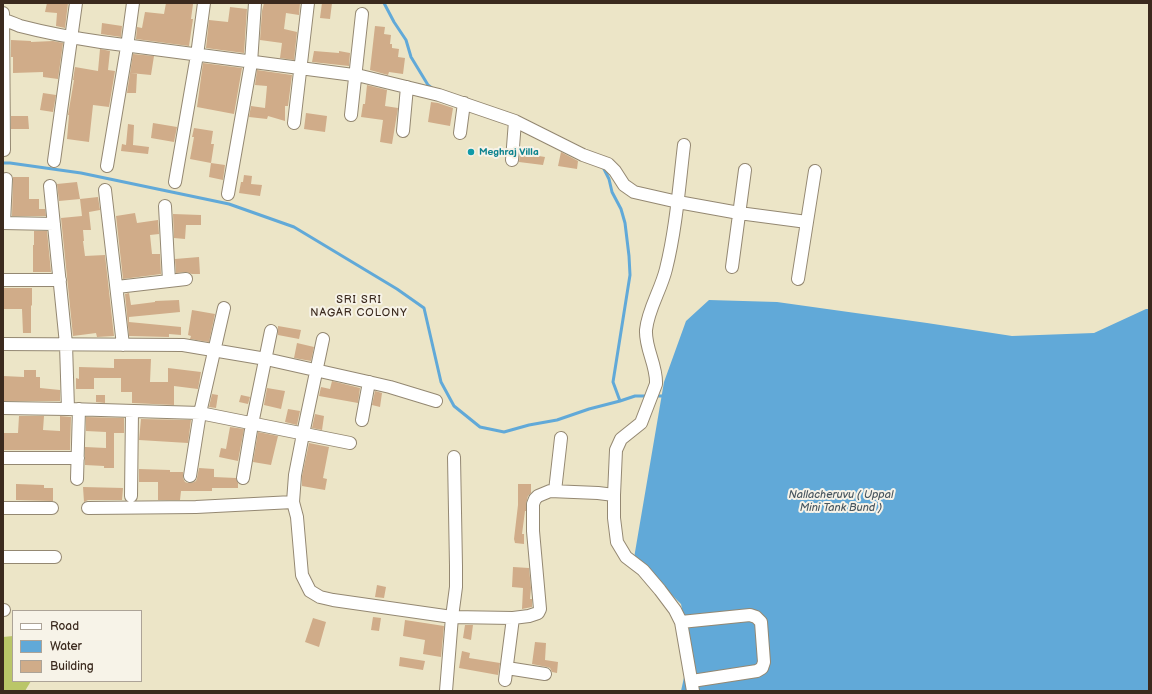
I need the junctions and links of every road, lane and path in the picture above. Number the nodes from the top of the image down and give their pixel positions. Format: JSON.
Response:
{"nodes":[{"id":1,"x":76,"y":3,"type":"edge"},
{"id":2,"x":133,"y":3,"type":"edge"},
{"id":3,"x":204,"y":3,"type":"edge"},
{"id":4,"x":256,"y":3,"type":"edge"},
{"id":5,"x":308,"y":3,"type":"edge"},
{"id":6,"x":3,"y":12,"type":"edge"},
{"id":7,"x":362,"y":14,"type":"dead end"},
{"id":8,"x":3,"y":20,"type":"edge"},
{"id":9,"x":18,"y":26,"type":"junction"},
{"id":10,"x":3,"y":29,"type":"edge"},
{"id":11,"x":71,"y":37,"type":"junction"},
{"id":12,"x":127,"y":46,"type":"junction"},
{"id":13,"x":197,"y":55,"type":"junction"},
{"id":14,"x":251,"y":62,"type":"junction"},
{"id":15,"x":300,"y":68,"type":"junction"},
{"id":16,"x":355,"y":75,"type":"junction"},
{"id":17,"x":408,"y":87,"type":"junction"},
{"id":18,"x":464,"y":103,"type":"junction"},
{"id":19,"x":351,"y":115,"type":"dead end"},
{"id":20,"x":515,"y":122,"type":"junction"},
{"id":21,"x":294,"y":123,"type":"dead end"},
{"id":22,"x":403,"y":131,"type":"dead end"},
{"id":23,"x":460,"y":133,"type":"dead end"},
{"id":24,"x":684,"y":145,"type":"dead end"},
{"id":25,"x":4,"y":150,"type":"edge"},
{"id":26,"x":512,"y":160,"type":"dead end"},
{"id":27,"x":54,"y":161,"type":"dead end"},
{"id":28,"x":108,"y":166,"type":"dead end"},
{"id":29,"x":745,"y":170,"type":"dead end"},
{"id":30,"x":815,"y":171,"type":"dead end"},
{"id":31,"x":6,"y":179,"type":"dead end"},
{"id":32,"x":175,"y":182,"type":"dead end"},
{"id":33,"x":50,"y":186,"type":"dead end"},
{"id":34,"x":105,"y":190,"type":"dead end"},
{"id":35,"x":228,"y":194,"type":"dead end"},
{"id":36,"x":678,"y":202,"type":"junction"},
{"id":37,"x":165,"y":206,"type":"dead end"},
{"id":38,"x":739,"y":212,"type":"junction"},
{"id":39,"x":807,"y":222,"type":"junction"},
{"id":40,"x":4,"y":223,"type":"edge"},
{"id":41,"x":54,"y":224,"type":"junction"},
{"id":42,"x":732,"y":267,"type":"dead end"},
{"id":43,"x":186,"y":279,"type":"dead end"},
{"id":44,"x":798,"y":279,"type":"dead end"},
{"id":45,"x":3,"y":280,"type":"edge"},
{"id":46,"x":60,"y":280,"type":"junction"},
{"id":47,"x":169,"y":281,"type":"junction"},
{"id":48,"x":117,"y":287,"type":"junction"},
{"id":49,"x":224,"y":308,"type":"dead end"},
{"id":50,"x":271,"y":332,"type":"dead end"},
{"id":51,"x":323,"y":339,"type":"dead end"},
{"id":52,"x":3,"y":344,"type":"edge"},
{"id":53,"x":66,"y":344,"type":"junction"},
{"id":54,"x":123,"y":345,"type":"junction"},
{"id":55,"x":215,"y":350,"type":"junction"},
{"id":56,"x":266,"y":359,"type":"junction"},
{"id":57,"x":316,"y":370,"type":"junction"},
{"id":58,"x":369,"y":382,"type":"junction"},
{"id":59,"x":436,"y":401,"type":"dead end"},
{"id":60,"x":3,"y":408,"type":"edge"},
{"id":61,"x":73,"y":409,"type":"junction"},
{"id":62,"x":132,"y":410,"type":"junction"},
{"id":63,"x":200,"y":413,"type":"junction"},
{"id":64,"x":362,"y":420,"type":"dead end"},
{"id":65,"x":252,"y":424,"type":"junction"},
{"id":66,"x":303,"y":434,"type":"junction"},
{"id":67,"x":561,"y":438,"type":"dead end"},
{"id":68,"x":350,"y":443,"type":"dead end"},
{"id":69,"x":454,"y":457,"type":"dead end"},
{"id":70,"x":3,"y":458,"type":"edge"},
{"id":71,"x":78,"y":458,"type":"junction"},
{"id":72,"x":190,"y":476,"type":"dead end"},
{"id":73,"x":243,"y":478,"type":"dead end"},
{"id":74,"x":77,"y":479,"type":"dead end"},
{"id":75,"x":555,"y":491,"type":"junction"},
{"id":76,"x":614,"y":495,"type":"junction"},
{"id":77,"x":131,"y":496,"type":"dead end"},
{"id":78,"x":293,"y":502,"type":"junction"},
{"id":79,"x":3,"y":508,"type":"edge"},
{"id":80,"x":52,"y":508,"type":"dead end"},
{"id":81,"x":88,"y":508,"type":"dead end"},
{"id":82,"x":3,"y":557,"type":"edge"},
{"id":83,"x":55,"y":557,"type":"dead end"},
{"id":84,"x":452,"y":617,"type":"junction"},
{"id":85,"x":513,"y":618,"type":"junction"},
{"id":86,"x":681,"y":622,"type":"junction"},
{"id":87,"x":545,"y":674,"type":"dead end"},
{"id":88,"x":692,"y":686,"type":"edge"},
{"id":89,"x":446,"y":691,"type":"edge"}],
"edges":[{"from":1,"to":11,"type":"street"},
{"from":2,"to":12,"type":"street"},
{"from":3,"to":13,"type":"street"},
{"from":4,"to":14,"type":"street"},
{"from":5,"to":15,"type":"street"},
{"from":6,"to":8,"type":"street"},
{"from":7,"to":16,"type":"street"},
{"from":8,"to":9,"type":"street"},
{"from":8,"to":10,"type":"street"},
{"from":9,"to":10,"type":"street"},
{"from":9,"to":11,"type":"street"},
{"from":10,"to":25,"type":"street"},
{"from":11,"to":12,"type":"street"},
{"from":11,"to":27,"type":"street"},
{"from":12,"to":13,"type":"street"},
{"from":12,"to":28,"type":"street"},
{"from":13,"to":14,"type":"street"},
{"from":13,"to":32,"type":"street"},
{"from":14,"to":15,"type":"street"},
{"from":14,"to":35,"type":"street"},
{"from":15,"to":16,"type":"street"},
{"from":15,"to":21,"type":"street"},
{"from":16,"to":17,"type":"street"},
{"from":16,"to":19,"type":"street"},
{"from":17,"to":18,"type":"street"},
{"from":17,"to":22,"type":"street"},
{"from":18,"to":20,"type":"street"},
{"from":18,"to":23,"type":"street"},
{"from":20,"to":26,"type":"street"},
{"from":20,"to":36,"type":"street"},
{"from":24,"to":36,"type":"street"},
{"from":29,"to":38,"type":"street"},
{"from":30,"to":39,"type":"street"},
{"from":31,"to":40,"type":"street"},
{"from":33,"to":41,"type":"street"},
{"from":34,"to":48,"type":"street"},
{"from":36,"to":38,"type":"street"},
{"from":36,"to":76,"type":"street"},
{"from":37,"to":47,"type":"street"},
{"from":38,"to":39,"type":"street"},
{"from":38,"to":42,"type":"street"},
{"from":39,"to":44,"type":"street"},
{"from":40,"to":41,"type":"street"},
{"from":41,"to":46,"type":"street"},
{"from":43,"to":47,"type":"street"},
{"from":45,"to":46,"type":"street"},
{"from":46,"to":53,"type":"street"},
{"from":47,"to":48,"type":"street"},
{"from":48,"to":54,"type":"street"},
{"from":49,"to":55,"type":"street"},
{"from":50,"to":56,"type":"street"},
{"from":51,"to":57,"type":"street"},
{"from":52,"to":53,"type":"street"},
{"from":53,"to":54,"type":"street"},
{"from":53,"to":61,"type":"street"},
{"from":54,"to":55,"type":"street"},
{"from":55,"to":56,"type":"street"},
{"from":55,"to":63,"type":"street"},
{"from":56,"to":57,"type":"street"},
{"from":56,"to":65,"type":"street"},
{"from":57,"to":58,"type":"street"},
{"from":57,"to":66,"type":"street"},
{"from":58,"to":59,"type":"street"},
{"from":58,"to":64,"type":"street"},
{"from":60,"to":61,"type":"street"},
{"from":61,"to":62,"type":"street"},
{"from":61,"to":71,"type":"street"},
{"from":62,"to":63,"type":"street"},
{"from":62,"to":77,"type":"street"},
{"from":63,"to":65,"type":"street"},
{"from":63,"to":72,"type":"street"},
{"from":65,"to":66,"type":"street"},
{"from":65,"to":73,"type":"street"},
{"from":66,"to":68,"type":"street"},
{"from":66,"to":78,"type":"street"},
{"from":67,"to":75,"type":"street"},
{"from":69,"to":84,"type":"street"},
{"from":70,"to":71,"type":"street"},
{"from":71,"to":74,"type":"street"},
{"from":75,"to":76,"type":"street"},
{"from":75,"to":85,"type":"street"},
{"from":76,"to":86,"type":"street"},
{"from":78,"to":81,"type":"street"},
{"from":78,"to":84,"type":"street"},
{"from":79,"to":80,"type":"street"},
{"from":82,"to":83,"type":"street"},
{"from":84,"to":85,"type":"street"},
{"from":84,"to":89,"type":"street"},
{"from":85,"to":87,"type":"street"},
{"from":86,"to":88,"type":"street"},
{"from":86,"to":88,"type":"street"}]}
